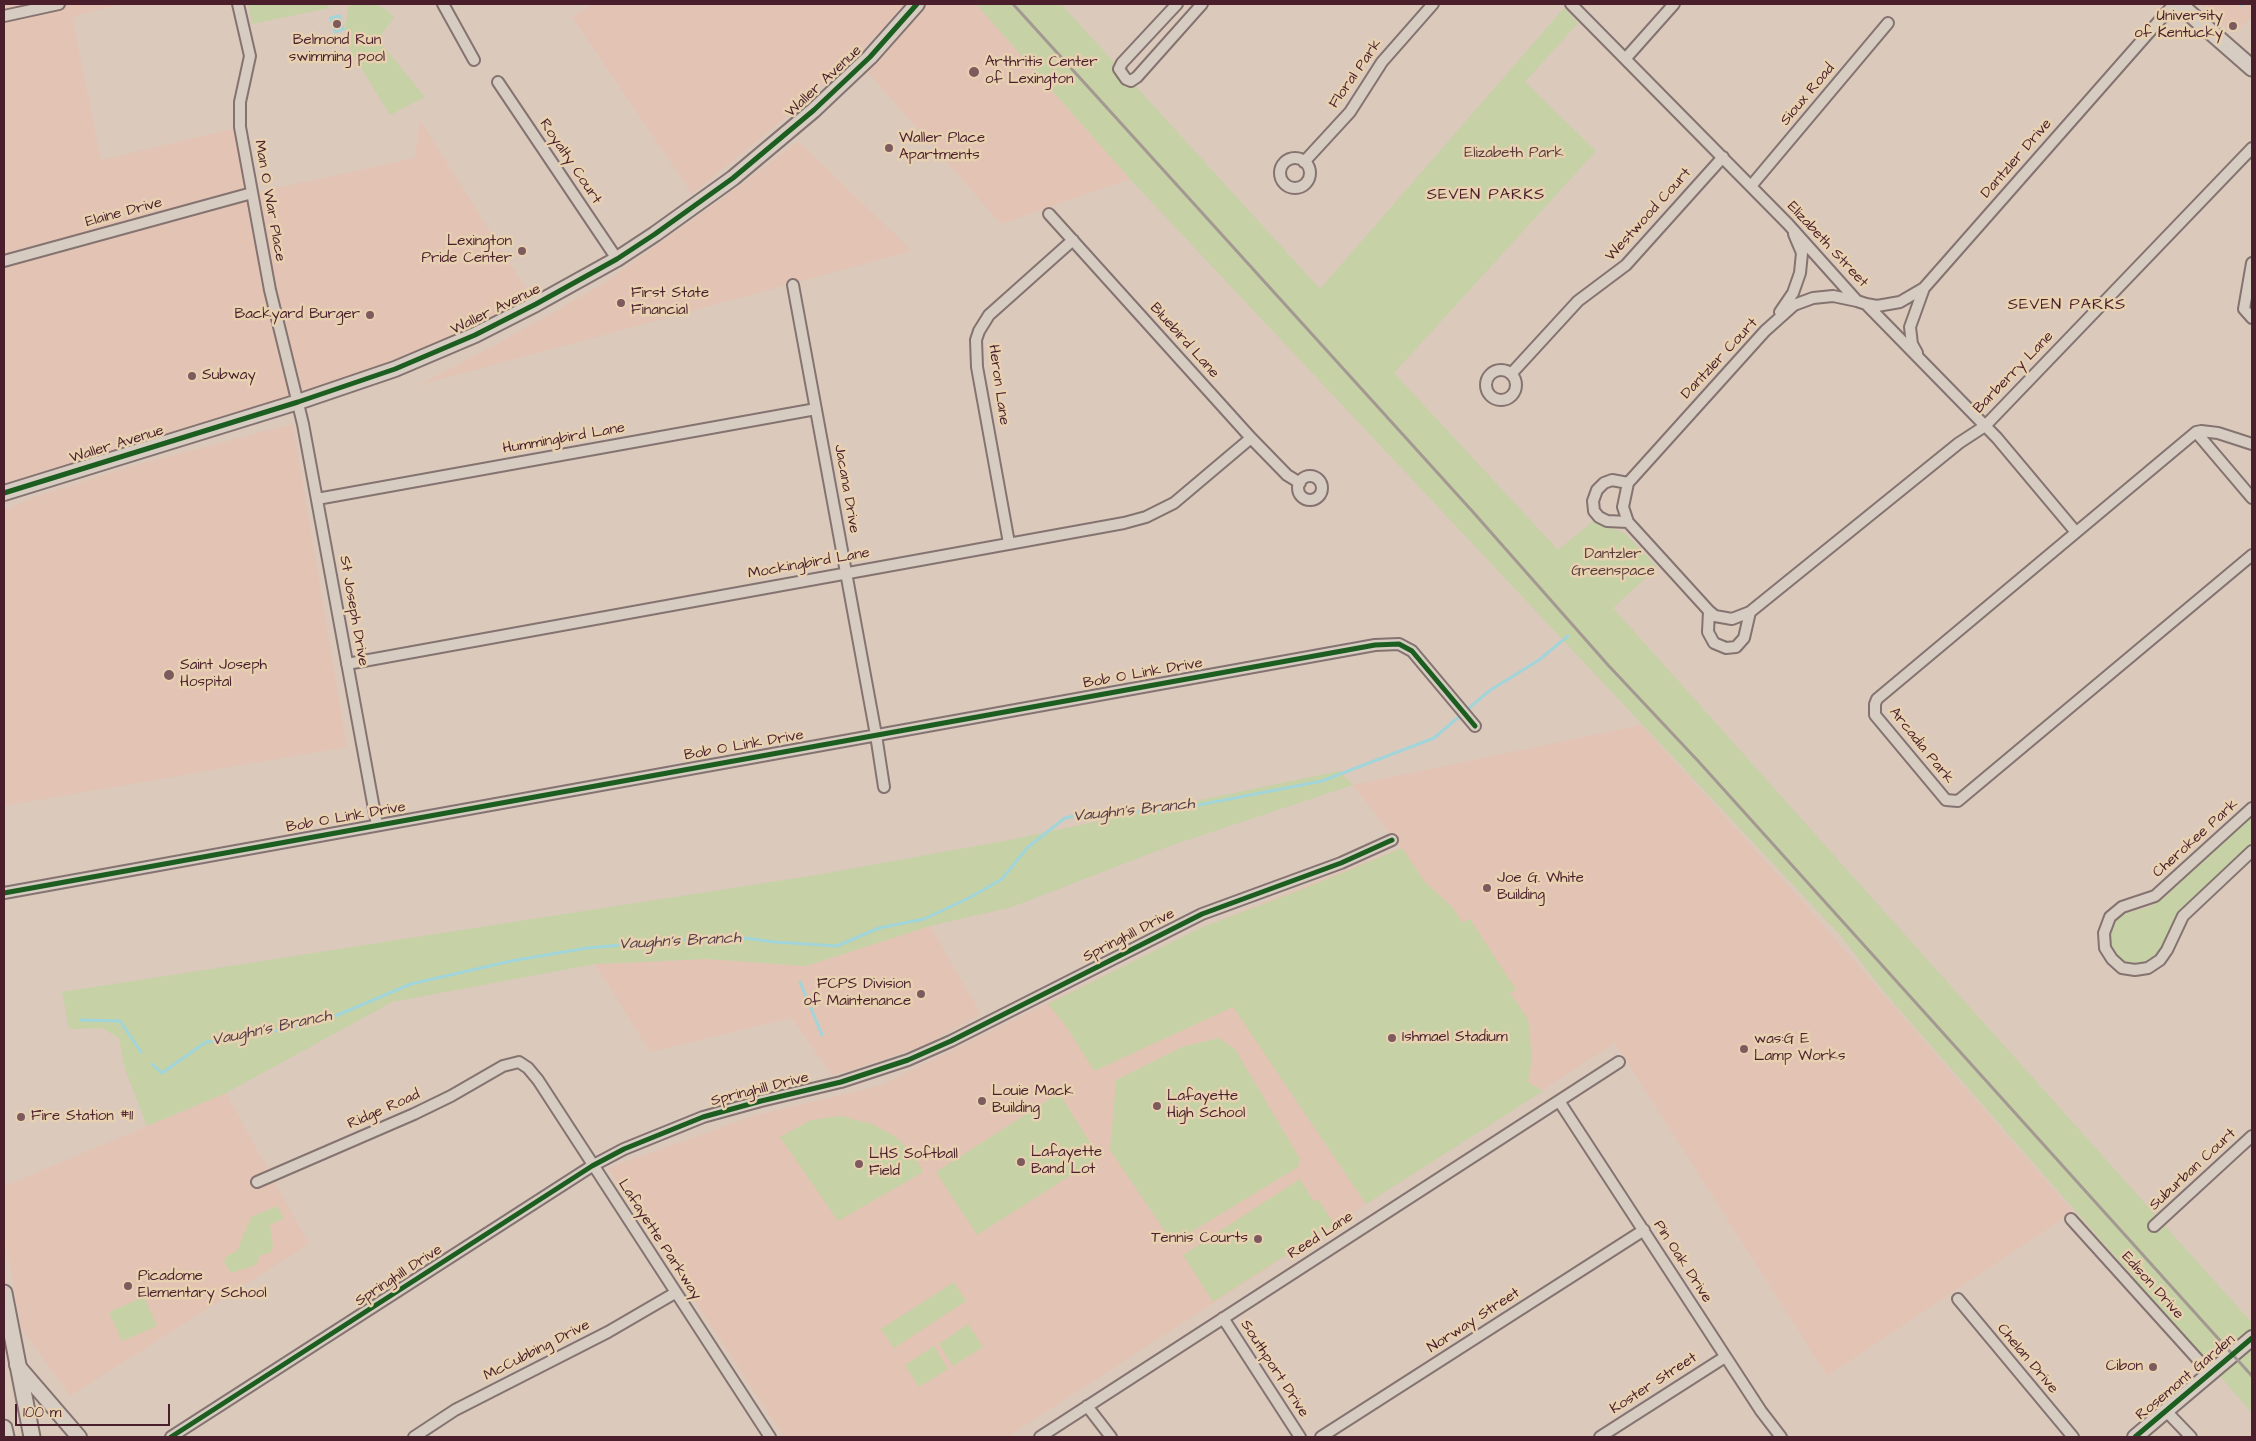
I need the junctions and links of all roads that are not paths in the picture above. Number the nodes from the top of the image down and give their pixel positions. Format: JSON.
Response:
{"nodes":[{"id":1,"x":59,"y":4,"type":"edge"},
{"id":2,"x":238,"y":4,"type":"edge"},
{"id":3,"x":443,"y":4,"type":"edge"},
{"id":4,"x":917,"y":4,"type":"edge"},
{"id":5,"x":1177,"y":4,"type":"edge"},
{"id":6,"x":1202,"y":4,"type":"edge"},
{"id":7,"x":1433,"y":4,"type":"edge"},
{"id":8,"x":1571,"y":4,"type":"edge"},
{"id":9,"x":1674,"y":4,"type":"edge"},
{"id":10,"x":2174,"y":4,"type":"edge"},
{"id":11,"x":2179,"y":4,"type":"edge"},
{"id":12,"x":4,"y":16,"type":"edge"},
{"id":13,"x":1888,"y":23,"type":"dead end"},
{"id":14,"x":1626,"y":58,"type":"junction"},
{"id":15,"x":474,"y":60,"type":"dead end"},
{"id":16,"x":2252,"y":68,"type":"edge"},
{"id":17,"x":498,"y":82,"type":"dead end"},
{"id":18,"x":2252,"y":148,"type":"edge"},
{"id":19,"x":1722,"y":157,"type":"junction"},
{"id":20,"x":1304,"y":162,"type":"dead end"},
{"id":21,"x":1751,"y":186,"type":"junction"},
{"id":22,"x":252,"y":193,"type":"junction"},
{"id":23,"x":1049,"y":214,"type":"dead end"},
{"id":24,"x":1792,"y":229,"type":"junction"},
{"id":25,"x":1073,"y":240,"type":"junction"},
{"id":26,"x":617,"y":259,"type":"junction"},
{"id":27,"x":4,"y":261,"type":"edge"},
{"id":28,"x":2252,"y":263,"type":"edge"},
{"id":29,"x":793,"y":285,"type":"dead end"},
{"id":30,"x":1924,"y":288,"type":"junction"},
{"id":31,"x":1862,"y":303,"type":"junction"},
{"id":32,"x":2252,"y":318,"type":"edge"},
{"id":33,"x":1765,"y":331,"type":"junction"},
{"id":34,"x":1923,"y":365,"type":"junction"},
{"id":35,"x":1511,"y":374,"type":"dead end"},
{"id":36,"x":298,"y":402,"type":"junction"},
{"id":37,"x":816,"y":409,"type":"junction"},
{"id":38,"x":1985,"y":426,"type":"junction"},
{"id":39,"x":2196,"y":432,"type":"junction"},
{"id":40,"x":1251,"y":438,"type":"junction"},
{"id":41,"x":2252,"y":444,"type":"edge"},
{"id":42,"x":1300,"y":483,"type":"dead end"},
{"id":43,"x":1628,"y":484,"type":"junction"},
{"id":44,"x":4,"y":493,"type":"edge"},
{"id":45,"x":2252,"y":498,"type":"edge"},
{"id":46,"x":317,"y":499,"type":"junction"},
{"id":47,"x":1628,"y":522,"type":"junction"},
{"id":48,"x":2075,"y":531,"type":"junction"},
{"id":49,"x":1009,"y":543,"type":"junction"},
{"id":50,"x":2252,"y":555,"type":"edge"},
{"id":51,"x":846,"y":572,"type":"junction"},
{"id":52,"x":1709,"y":611,"type":"junction"},
{"id":53,"x":1750,"y":612,"type":"junction"},
{"id":54,"x":347,"y":664,"type":"junction"},
{"id":55,"x":1475,"y":726,"type":"dead end"},
{"id":56,"x":876,"y":735,"type":"junction"},
{"id":57,"x":884,"y":787,"type":"dead end"},
{"id":58,"x":2252,"y":808,"type":"edge"},
{"id":59,"x":377,"y":825,"type":"junction"},
{"id":60,"x":1392,"y":840,"type":"dead end"},
{"id":61,"x":2252,"y":851,"type":"edge"},
{"id":62,"x":4,"y":893,"type":"edge"},
{"id":63,"x":519,"y":1062,"type":"joint"},
{"id":64,"x":1619,"y":1062,"type":"dead end"},
{"id":65,"x":1560,"y":1101,"type":"junction"},
{"id":66,"x":2252,"y":1136,"type":"edge"},
{"id":67,"x":592,"y":1166,"type":"junction"},
{"id":68,"x":257,"y":1182,"type":"dead end"},
{"id":69,"x":2071,"y":1219,"type":"dead end"},
{"id":70,"x":2154,"y":1226,"type":"dead end"},
{"id":71,"x":1644,"y":1230,"type":"junction"},
{"id":72,"x":4,"y":1293,"type":"edge"},
{"id":73,"x":675,"y":1293,"type":"junction"},
{"id":74,"x":1958,"y":1299,"type":"dead end"},
{"id":75,"x":1222,"y":1318,"type":"junction"},
{"id":76,"x":2252,"y":1338,"type":"edge"},
{"id":77,"x":4,"y":1349,"type":"edge"},
{"id":78,"x":1725,"y":1356,"type":"junction"},
{"id":79,"x":16,"y":1365,"type":"junction"},
{"id":80,"x":2210,"y":1373,"type":"junction"},
{"id":81,"x":1087,"y":1406,"type":"junction"},
{"id":82,"x":2166,"y":1411,"type":"junction"},
{"id":83,"x":4,"y":1428,"type":"edge"},
{"id":84,"x":6,"y":1437,"type":"edge"},
{"id":85,"x":32,"y":1437,"type":"edge"},
{"id":86,"x":79,"y":1437,"type":"edge"},
{"id":87,"x":171,"y":1437,"type":"edge"},
{"id":88,"x":414,"y":1437,"type":"edge"},
{"id":89,"x":768,"y":1437,"type":"edge"},
{"id":90,"x":1040,"y":1437,"type":"edge"},
{"id":91,"x":1111,"y":1437,"type":"edge"},
{"id":92,"x":1300,"y":1437,"type":"edge"},
{"id":93,"x":1321,"y":1437,"type":"edge"},
{"id":94,"x":1600,"y":1437,"type":"edge"},
{"id":95,"x":1781,"y":1437,"type":"edge"},
{"id":96,"x":2073,"y":1437,"type":"edge"},
{"id":97,"x":2135,"y":1437,"type":"edge"},
{"id":98,"x":2191,"y":1437,"type":"edge"}],
"edges":[{"from":1,"to":12,"type":"street"},
{"from":2,"to":22,"type":"street","name":"Man O War Place"},
{"from":3,"to":15,"type":"street"},
{"from":4,"to":26,"type":"main road","name":"Waller Avenue"},
{"from":5,"to":6,"type":"street"},
{"from":7,"to":20,"type":"street","name":"Floral Park"},
{"from":8,"to":14,"type":"street","name":"Elizabeth Street"},
{"from":9,"to":14,"type":"street"},
{"from":10,"to":30,"type":"street","name":"Dantzler Drive"},
{"from":11,"to":16,"type":"main road"},
{"from":13,"to":21,"type":"street","name":"Sioux Road"},
{"from":14,"to":19,"type":"street","name":"Elizabeth Street"},
{"from":17,"to":26,"type":"street","name":"Royalty Court"},
{"from":18,"to":38,"type":"street","name":"Barberry Lane"},
{"from":19,"to":21,"type":"street","name":"Elizabeth Street"},
{"from":19,"to":35,"type":"street","name":"Westwood Court"},
{"from":21,"to":24,"type":"street","name":"Elizabeth Street"},
{"from":22,"to":27,"type":"street","name":"Elaine Drive"},
{"from":22,"to":36,"type":"street","name":"Man O War Place"},
{"from":23,"to":25,"type":"street","name":"Bluebird Lane"},
{"from":24,"to":31,"type":"street","name":"Elizabeth Street"},
{"from":24,"to":33,"type":"street"},
{"from":25,"to":40,"type":"street","name":"Bluebird Lane"},
{"from":25,"to":49,"type":"street","name":"Heron Lane"},
{"from":26,"to":36,"type":"main road","name":"Waller Avenue"},
{"from":28,"to":32,"type":"street"},
{"from":29,"to":37,"type":"street","name":"Jacana Drive"},
{"from":30,"to":31,"type":"street","name":"Dantzler Drive"},
{"from":30,"to":34,"type":"street"},
{"from":31,"to":33,"type":"street","name":"Dantzler Court"},
{"from":31,"to":34,"type":"street","name":"Elizabeth Street"},
{"from":33,"to":43,"type":"street","name":"Dantzler Court"},
{"from":34,"to":38,"type":"street","name":"Elizabeth Street"},
{"from":36,"to":44,"type":"main road","name":"Waller Avenue"},
{"from":36,"to":46,"type":"street","name":"St Joseph Drive"},
{"from":37,"to":46,"type":"street","name":"Hummingbird Lane"},
{"from":37,"to":51,"type":"street","name":"Jacana Drive"},
{"from":38,"to":48,"type":"street","name":"Elizabeth Street"},
{"from":38,"to":53,"type":"street","name":"Barberry Lane"},
{"from":39,"to":41,"type":"street"},
{"from":39,"to":45,"type":"street"},
{"from":39,"to":48,"type":"street","name":"Arcadia Park"},
{"from":40,"to":42,"type":"street","name":"Bluebird Lane"},
{"from":40,"to":49,"type":"street","name":"Mockingbird Lane"},
{"from":43,"to":47,"type":"street"},
{"from":43,"to":47,"type":"street"},
{"from":46,"to":54,"type":"street","name":"St Joseph Drive"},
{"from":47,"to":52,"type":"street"},
{"from":48,"to":50,"type":"street","name":"Arcadia Park"},
{"from":49,"to":51,"type":"street","name":"Mockingbird Lane"},
{"from":51,"to":54,"type":"street","name":"Mockingbird Lane"},
{"from":51,"to":56,"type":"street","name":"Jacana Drive"},
{"from":52,"to":53,"type":"street","name":"Barberry Lane"},
{"from":52,"to":53,"type":"street"},
{"from":54,"to":59,"type":"street","name":"St Joseph Drive"},
{"from":55,"to":56,"type":"street","name":"Bob O Link Drive"},
{"from":56,"to":57,"type":"street","name":"Jacana Drive"},
{"from":56,"to":59,"type":"street","name":"Bob O Link Drive"},
{"from":58,"to":61,"type":"street","name":"Cherokee Park"},
{"from":59,"to":62,"type":"street","name":"Bob O Link Drive"},
{"from":60,"to":67,"type":"street","name":"Springhill Drive"},
{"from":63,"to":67,"type":"street","name":"Lafayette Parkway"},
{"from":63,"to":68,"type":"street","name":"Ridge Road"},
{"from":64,"to":65,"type":"street","name":"Reed Lane"},
{"from":65,"to":71,"type":"street","name":"Pin Oak Drive"},
{"from":65,"to":75,"type":"street","name":"Reed Lane"},
{"from":66,"to":70,"type":"street","name":"Suburban Court"},
{"from":67,"to":73,"type":"street","name":"Lafayette Parkway"},
{"from":67,"to":87,"type":"street","name":"Springhill Drive"},
{"from":69,"to":80,"type":"street","name":"Edison Drive"},
{"from":71,"to":78,"type":"street","name":"Pin Oak Drive"},
{"from":71,"to":93,"type":"street","name":"Norway Street"},
{"from":72,"to":79,"type":"main road"},
{"from":73,"to":88,"type":"street","name":"McCubbing Drive"},
{"from":73,"to":89,"type":"street","name":"Lafayette Parkway"},
{"from":74,"to":96,"type":"street","name":"Chelan Drive"},
{"from":75,"to":81,"type":"street","name":"Reed Lane"},
{"from":75,"to":92,"type":"street","name":"Southport Drive"},
{"from":76,"to":80,"type":"main road","name":"Rosemont Garden"},
{"from":77,"to":79,"type":"main road"},
{"from":78,"to":94,"type":"street","name":"Koster Street"},
{"from":78,"to":95,"type":"street","name":"Pin Oak Drive"},
{"from":79,"to":85,"type":"main road"},
{"from":79,"to":86,"type":"main road"},
{"from":80,"to":82,"type":"main road","name":"Rosemont Garden"},
{"from":81,"to":90,"type":"street","name":"Reed Lane"},
{"from":81,"to":91,"type":"street"},
{"from":82,"to":97,"type":"main road","name":"Rosemont Garden"},
{"from":82,"to":98,"type":"street"},
{"from":83,"to":84,"type":"main road"}]}
